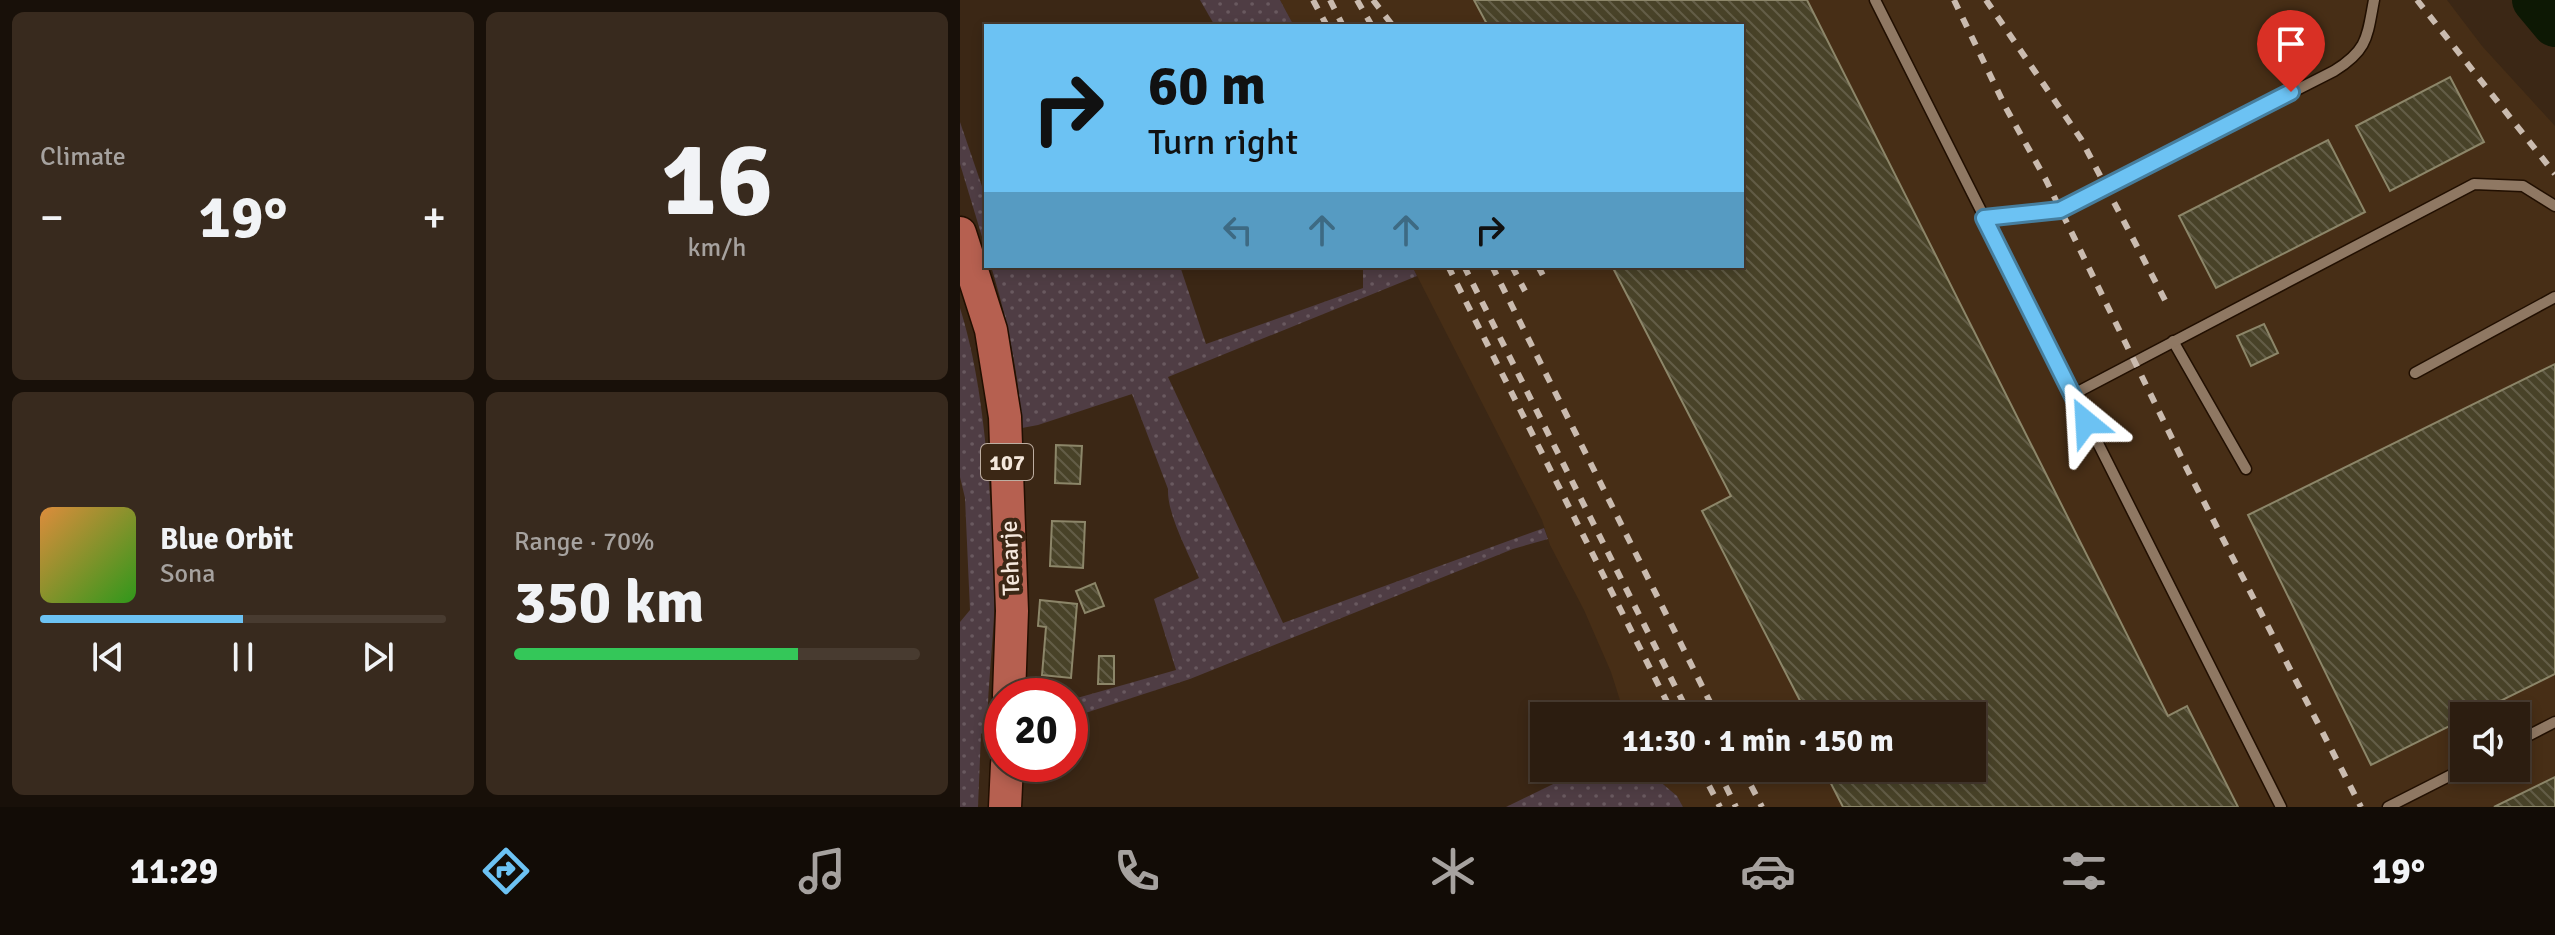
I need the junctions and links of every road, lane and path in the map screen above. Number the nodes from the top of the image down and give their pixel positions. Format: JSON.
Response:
{"nodes":[{"id":1,"x":1875,"y":0,"type":"edge"},
{"id":2,"x":2374,"y":0,"type":"edge"},
{"id":3,"x":2555,"y":206,"type":"edge"},
{"id":4,"x":1984,"y":218,"type":"junction"},
{"id":5,"x":960,"y":233,"type":"edge"},
{"id":6,"x":2555,"y":297,"type":"edge"},
{"id":7,"x":2173,"y":341,"type":"junction"},
{"id":8,"x":2415,"y":373,"type":"dead end"},
{"id":9,"x":2072,"y":395,"type":"junction"},
{"id":10,"x":2246,"y":469,"type":"dead end"},
{"id":11,"x":1010,"y":678,"type":"edge"},
{"id":12,"x":2555,"y":722,"type":"edge"},
{"id":13,"x":2530,"y":735,"type":"edge"},
{"id":14,"x":2450,"y":776,"type":"edge"},
{"id":15,"x":1006,"y":782,"type":"edge"},
{"id":16,"x":1005,"y":807,"type":"edge"},
{"id":17,"x":2281,"y":807,"type":"edge"},
{"id":18,"x":2388,"y":807,"type":"edge"}],
"edges":[{"from":1,"to":4,"type":"lane"},
{"from":2,"to":4,"type":"lane"},
{"from":3,"to":7,"type":"lane"},
{"from":4,"to":9,"type":"lane"},
{"from":5,"to":11,"type":"main road","name":"Teharje","number":"107"},
{"from":6,"to":8,"type":"lane"},
{"from":7,"to":9,"type":"lane"},
{"from":7,"to":10,"type":"lane"},
{"from":9,"to":17,"type":"lane"},
{"from":12,"to":13,"type":"lane"},
{"from":14,"to":18,"type":"lane"},
{"from":15,"to":16,"type":"main road"}]}
